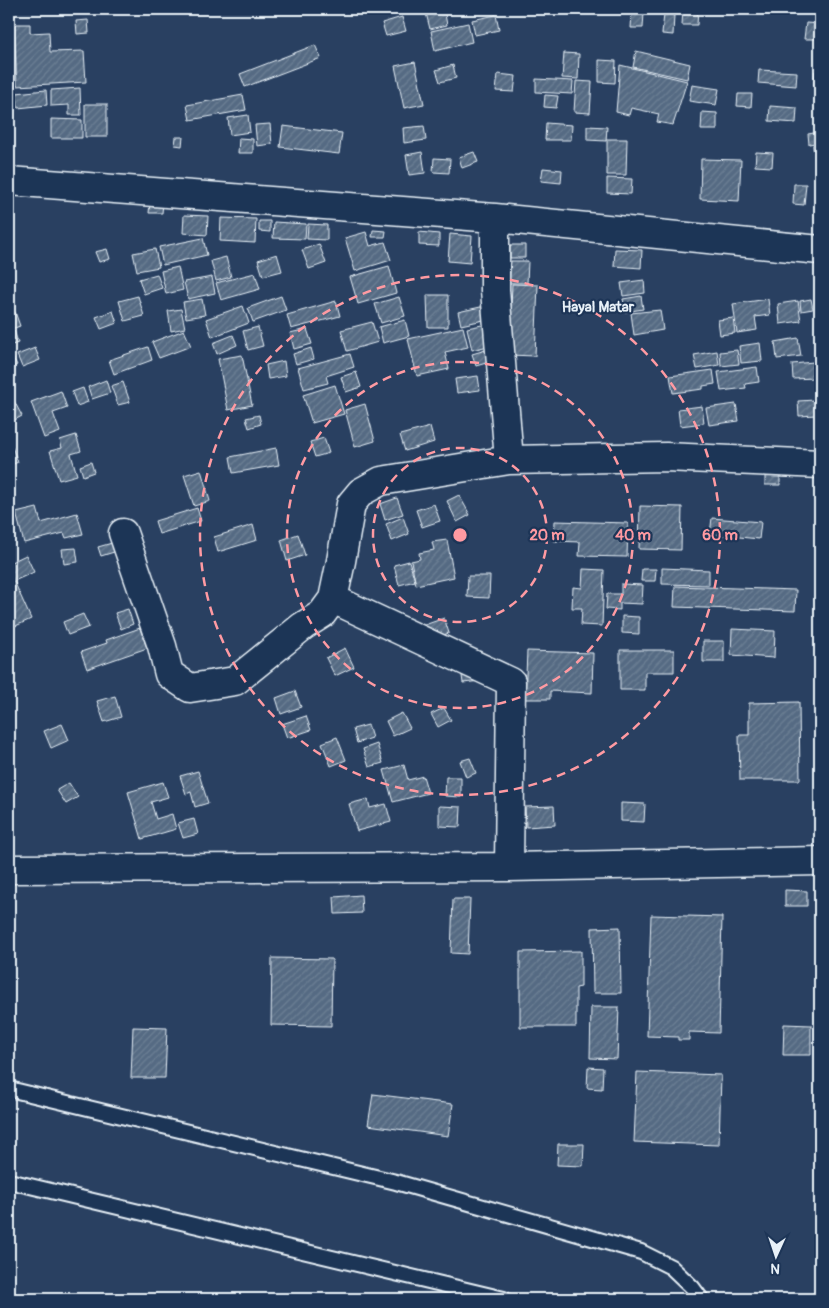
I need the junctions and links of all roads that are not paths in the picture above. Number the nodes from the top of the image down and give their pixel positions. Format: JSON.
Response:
{"nodes":[{"id":1,"x":9,"y":181,"type":"edge"},
{"id":2,"x":495,"y":218,"type":"junction"},
{"id":3,"x":820,"y":250,"type":"edge"},
{"id":4,"x":510,"y":460,"type":"junction"},
{"id":5,"x":820,"y":464,"type":"edge"},
{"id":6,"x":123,"y":533,"type":"dead end"},
{"id":7,"x":332,"y":599,"type":"junction"},
{"id":8,"x":820,"y":861,"type":"edge"},
{"id":9,"x":509,"y":867,"type":"junction"},
{"id":10,"x":9,"y":869,"type":"edge"},
{"id":11,"x":9,"y":1089,"type":"edge"},
{"id":12,"x":9,"y":1182,"type":"edge"},
{"id":13,"x":504,"y":1299,"type":"edge"},
{"id":14,"x":702,"y":1299,"type":"edge"}],
"edges":[{"from":1,"to":2,"type":"street"},
{"from":2,"to":3,"type":"street"},
{"from":2,"to":4,"type":"street"},
{"from":4,"to":5,"type":"street"},
{"from":4,"to":7,"type":"street"},
{"from":6,"to":7,"type":"street"},
{"from":7,"to":9,"type":"street"},
{"from":8,"to":9,"type":"street"},
{"from":9,"to":10,"type":"street"},
{"from":11,"to":14,"type":"lane"},
{"from":12,"to":13,"type":"lane"}]}
